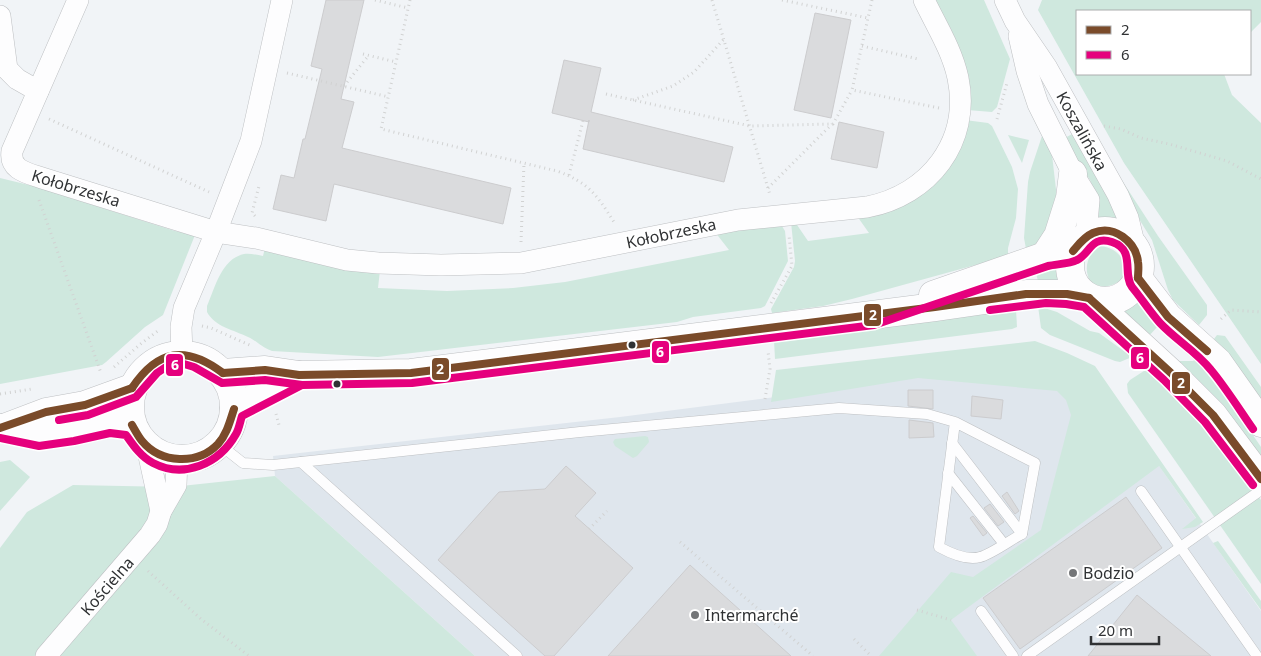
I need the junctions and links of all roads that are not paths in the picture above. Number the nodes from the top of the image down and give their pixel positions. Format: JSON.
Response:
{"nodes":[{"id":1,"x":78,"y":0,"type":"edge"},
{"id":2,"x":282,"y":0,"type":"edge"},
{"id":3,"x":924,"y":0,"type":"edge"},
{"id":4,"x":1005,"y":0,"type":"edge"},
{"id":5,"x":0,"y":16,"type":"edge"},
{"id":6,"x":1015,"y":21,"type":"junction"},
{"id":7,"x":38,"y":91,"type":"junction"},
{"id":8,"x":6,"y":162,"type":"edge"},
{"id":9,"x":1073,"y":174,"type":"junction"},
{"id":10,"x":216,"y":232,"type":"junction"},
{"id":11,"x":1080,"y":243,"type":"junction"},
{"id":12,"x":1135,"y":247,"type":"junction"},
{"id":13,"x":1045,"y":256,"type":"junction"},
{"id":14,"x":1138,"y":278,"type":"junction"},
{"id":15,"x":1089,"y":298,"type":"junction"},
{"id":16,"x":872,"y":315,"type":"junction"},
{"id":17,"x":182,"y":354,"type":"junction"},
{"id":18,"x":223,"y":373,"type":"junction"},
{"id":19,"x":298,"y":375,"type":"junction"},
{"id":20,"x":132,"y":388,"type":"junction"},
{"id":21,"x":234,"y":409,"type":"junction"},
{"id":22,"x":955,"y":422,"type":"junction"},
{"id":23,"x":1261,"y":423,"type":"edge"},
{"id":24,"x":132,"y":425,"type":"junction"},
{"id":25,"x":2,"y":428,"type":"edge"},
{"id":26,"x":952,"y":443,"type":"junction"},
{"id":27,"x":220,"y":444,"type":"junction"},
{"id":28,"x":147,"y":447,"type":"junction"},
{"id":29,"x":177,"y":460,"type":"junction"},
{"id":30,"x":301,"y":462,"type":"junction"},
{"id":31,"x":948,"y":473,"type":"junction"},
{"id":32,"x":1261,"y":479,"type":"edge"},
{"id":33,"x":1141,"y":490,"type":"dead end"},
{"id":34,"x":1261,"y":490,"type":"edge"},
{"id":35,"x":161,"y":511,"type":"junction"},
{"id":36,"x":1022,"y":534,"type":"junction"},
{"id":37,"x":1004,"y":544,"type":"junction"},
{"id":38,"x":1180,"y":547,"type":"junction"},
{"id":39,"x":980,"y":611,"type":"dead end"},
{"id":40,"x":46,"y":656,"type":"edge"},
{"id":41,"x":517,"y":656,"type":"edge"},
{"id":42,"x":1013,"y":656,"type":"edge"},
{"id":43,"x":1026,"y":656,"type":"edge"},
{"id":44,"x":1257,"y":656,"type":"edge"}],
"edges":[{"from":1,"to":7,"type":"street","name":"Kołobrzeska"},
{"from":2,"to":10,"type":"street"},
{"from":3,"to":10,"type":"street","name":"Kołobrzeska"},
{"from":4,"to":6,"type":"street","name":"Koszalińska"},
{"from":5,"to":7,"type":"street"},
{"from":6,"to":9,"type":"street","name":"Koszalińska"},
{"from":6,"to":12,"type":"street","name":"Koszalińska"},
{"from":7,"to":8,"type":"street","name":"Kołobrzeska"},
{"from":8,"to":10,"type":"street","name":"Kołobrzeska"},
{"from":9,"to":11,"type":"street","name":"Koszalińska"},
{"from":9,"to":13,"type":"main road"},
{"from":10,"to":17,"type":"street"},
{"from":11,"to":12,"type":"main road"},
{"from":11,"to":13,"type":"main road"},
{"from":11,"to":15,"type":"main road"},
{"from":12,"to":14,"type":"main road"},
{"from":13,"to":16,"type":"main road"},
{"from":14,"to":15,"type":"main road"},
{"from":14,"to":23,"type":"main road"},
{"from":15,"to":16,"type":"main road"},
{"from":15,"to":32,"type":"main road"},
{"from":16,"to":19,"type":"main road"},
{"from":17,"to":18,"type":"main road"},
{"from":17,"to":20,"type":"main road"},
{"from":18,"to":19,"type":"main road"},
{"from":18,"to":21,"type":"main road"},
{"from":19,"to":21,"type":"main road"},
{"from":20,"to":24,"type":"main road"},
{"from":20,"to":25,"type":"main road"},
{"from":21,"to":27,"type":"main road"},
{"from":22,"to":26,"type":"lane"},
{"from":22,"to":30,"type":"lane"},
{"from":22,"to":36,"type":"lane"},
{"from":24,"to":25,"type":"main road"},
{"from":24,"to":28,"type":"main road"},
{"from":26,"to":31,"type":"lane"},
{"from":26,"to":36,"type":"lane"},
{"from":27,"to":29,"type":"main road"},
{"from":27,"to":30,"type":"lane"},
{"from":28,"to":29,"type":"main road"},
{"from":28,"to":35,"type":"street"},
{"from":29,"to":35,"type":"street","name":"Kościelna"},
{"from":30,"to":41,"type":"lane"},
{"from":31,"to":37,"type":"lane"},
{"from":31,"to":37,"type":"lane"},
{"from":33,"to":38,"type":"lane"},
{"from":34,"to":38,"type":"lane"},
{"from":35,"to":40,"type":"street","name":"Kościelna"},
{"from":36,"to":37,"type":"lane"},
{"from":38,"to":43,"type":"lane"},
{"from":38,"to":44,"type":"lane"},
{"from":39,"to":42,"type":"lane"}]}
